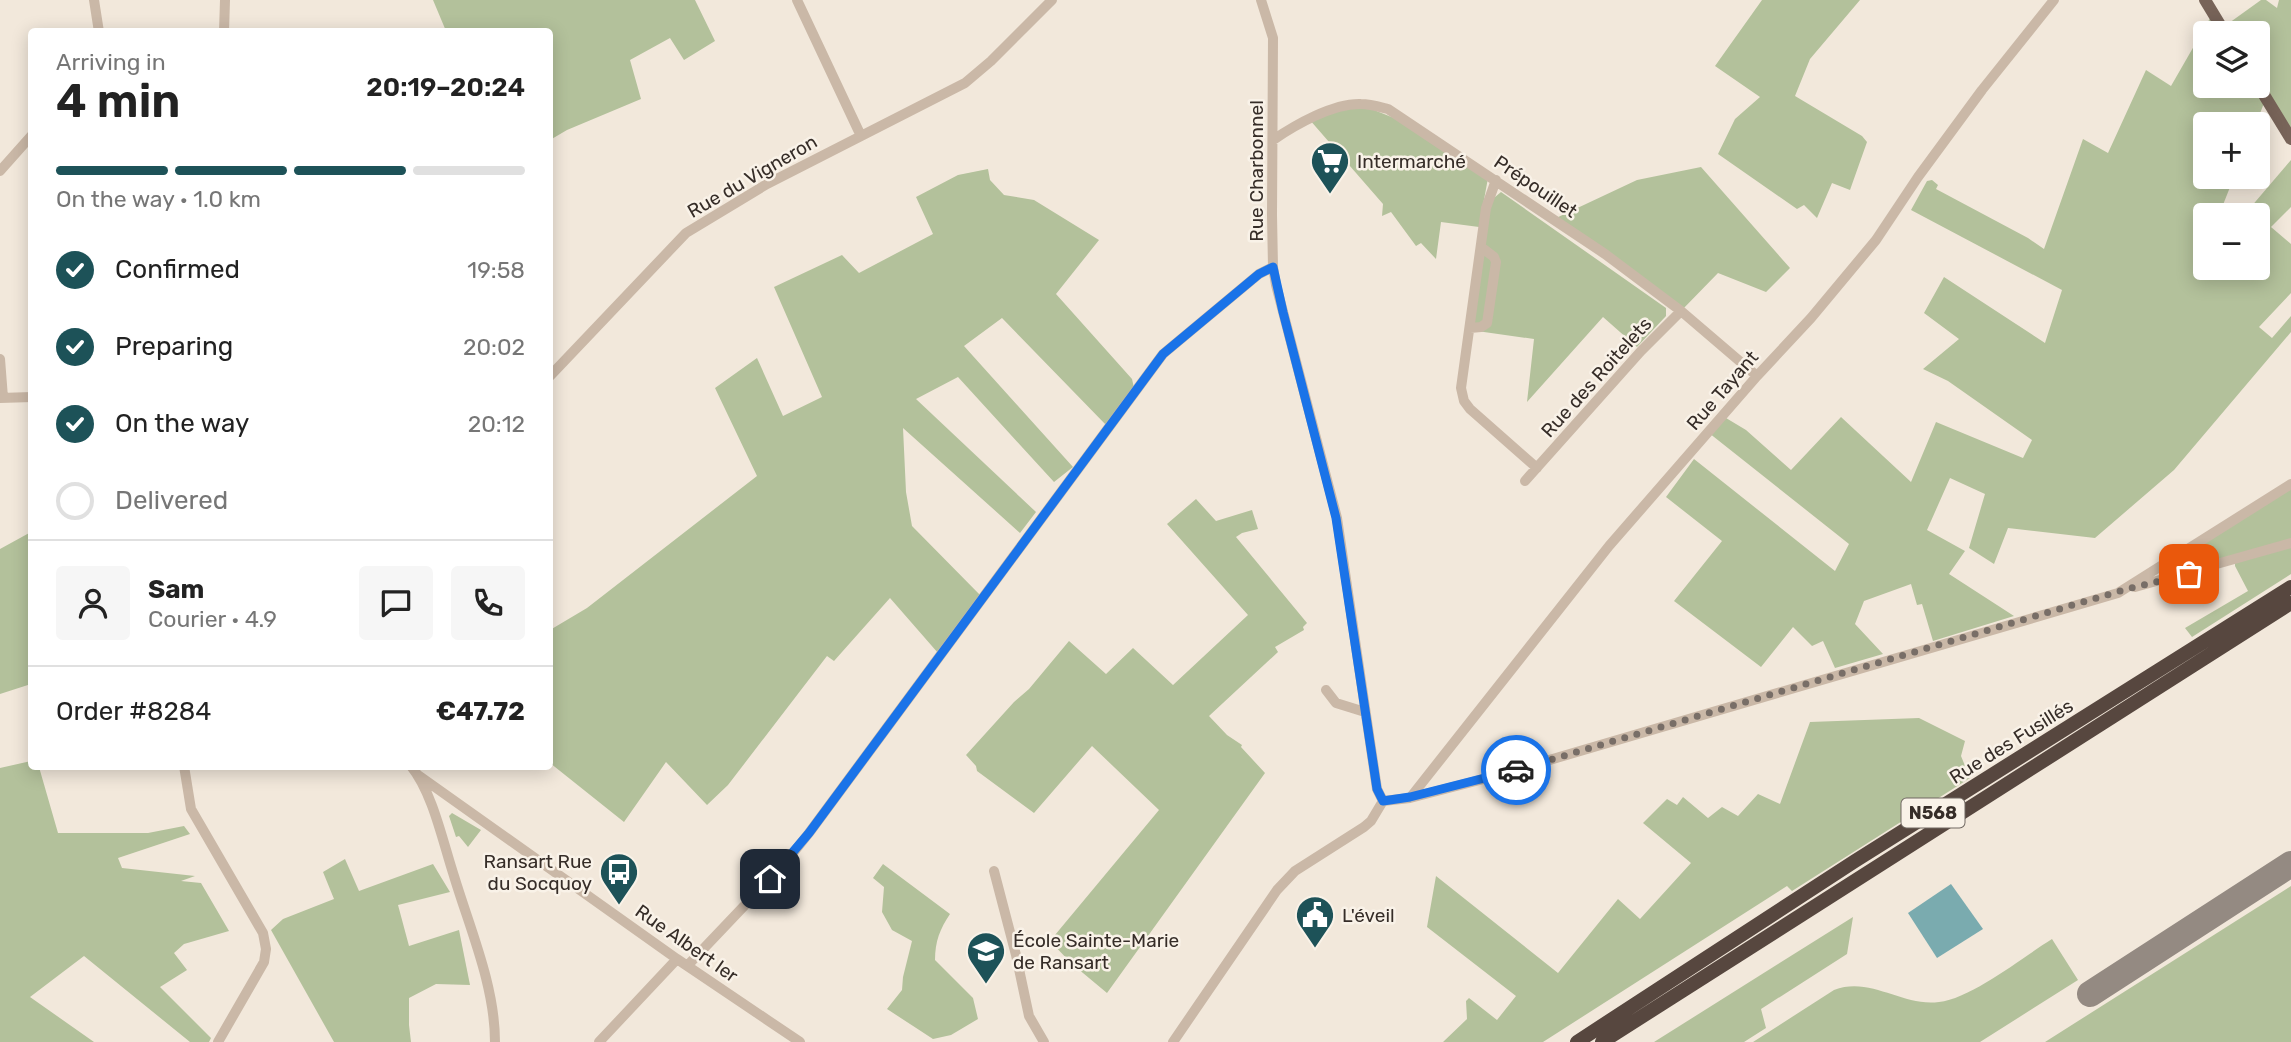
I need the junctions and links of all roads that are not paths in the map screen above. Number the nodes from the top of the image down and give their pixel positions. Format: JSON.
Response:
{"nodes":[{"id":1,"x":94,"y":0,"type":"edge"},
{"id":2,"x":225,"y":0,"type":"edge"},
{"id":3,"x":797,"y":0,"type":"edge"},
{"id":4,"x":1052,"y":0,"type":"edge"},
{"id":5,"x":1261,"y":0,"type":"edge"},
{"id":6,"x":2054,"y":0,"type":"edge"},
{"id":7,"x":2206,"y":0,"type":"edge"},
{"id":8,"x":2218,"y":21,"type":"edge"},
{"id":9,"x":98,"y":28,"type":"edge"},
{"id":10,"x":224,"y":28,"type":"edge"},
{"id":11,"x":2266,"y":98,"type":"edge"},
{"id":12,"x":861,"y":136,"type":"junction"},
{"id":13,"x":2291,"y":139,"type":"edge"},
{"id":14,"x":28,"y":140,"type":"edge"},
{"id":15,"x":1273,"y":140,"type":"junction"},
{"id":16,"x":0,"y":171,"type":"edge"},
{"id":17,"x":1496,"y":180,"type":"junction"},
{"id":18,"x":1481,"y":247,"type":"junction"},
{"id":19,"x":1273,"y":267,"type":"junction"},
{"id":20,"x":1681,"y":311,"type":"junction"},
{"id":21,"x":1470,"y":328,"type":"junction"},
{"id":22,"x":0,"y":359,"type":"edge"},
{"id":23,"x":553,"y":373,"type":"edge"},
{"id":24,"x":1757,"y":376,"type":"junction"},
{"id":25,"x":28,"y":397,"type":"edge"},
{"id":26,"x":1,"y":398,"type":"edge"},
{"id":27,"x":1537,"y":468,"type":"junction"},
{"id":28,"x":1525,"y":481,"type":"dead end"},
{"id":29,"x":2291,"y":484,"type":"edge"},
{"id":30,"x":2291,"y":543,"type":"edge"},
{"id":31,"x":2291,"y":587,"type":"edge"},
{"id":32,"x":2127,"y":589,"type":"junction"},
{"id":33,"x":2291,"y":603,"type":"edge"},
{"id":34,"x":1326,"y":690,"type":"dead end"},
{"id":35,"x":1365,"y":712,"type":"junction"},
{"id":36,"x":185,"y":770,"type":"edge"},
{"id":37,"x":414,"y":771,"type":"edge"},
{"id":38,"x":1410,"y":797,"type":"junction"},
{"id":39,"x":1383,"y":801,"type":"junction"},
{"id":40,"x":994,"y":871,"type":"dead end"},
{"id":41,"x":677,"y":959,"type":"junction"},
{"id":42,"x":688,"y":965,"type":"junction"},
{"id":43,"x":218,"y":1042,"type":"edge"},
{"id":44,"x":495,"y":1042,"type":"edge"},
{"id":45,"x":599,"y":1042,"type":"edge"},
{"id":46,"x":800,"y":1042,"type":"edge"},
{"id":47,"x":1044,"y":1042,"type":"edge"},
{"id":48,"x":1173,"y":1042,"type":"edge"},
{"id":49,"x":1577,"y":1042,"type":"edge"},
{"id":50,"x":1602,"y":1042,"type":"edge"}],
"edges":[{"from":1,"to":9,"type":"street"},
{"from":2,"to":10,"type":"street"},
{"from":3,"to":12,"type":"street"},
{"from":4,"to":12,"type":"street","name":"Rue du Vigneron"},
{"from":5,"to":15,"type":"street","name":"Rue Charbonnel"},
{"from":6,"to":24,"type":"street","name":"Rue Tayant"},
{"from":7,"to":8,"type":"main road"},
{"from":11,"to":13,"type":"main road"},
{"from":12,"to":23,"type":"street","name":"Rue du Vigneron"},
{"from":14,"to":16,"type":"street"},
{"from":15,"to":17,"type":"street","name":"Prépouillet"},
{"from":15,"to":19,"type":"street","name":"Rue Charbonnel"},
{"from":17,"to":18,"type":"street"},
{"from":17,"to":20,"type":"street","name":"Prépouillet"},
{"from":18,"to":21,"type":"street"},
{"from":18,"to":21,"type":"street"},
{"from":19,"to":35,"type":"street","name":"Rue Charbonnel"},
{"from":19,"to":42,"type":"street"},
{"from":20,"to":24,"type":"street","name":"Prépouillet"},
{"from":20,"to":27,"type":"street","name":"Rue des Roitelets"},
{"from":21,"to":27,"type":"street"},
{"from":22,"to":26,"type":"street"},
{"from":24,"to":38,"type":"street","name":"Rue Tayant"},
{"from":25,"to":26,"type":"street"},
{"from":27,"to":28,"type":"street","name":"Rue des Roitelets"},
{"from":29,"to":32,"type":"street"},
{"from":30,"to":32,"type":"street"},
{"from":31,"to":49,"type":"highway","name":"Rue des Fusillés","number":"N568"},
{"from":32,"to":38,"type":"street"},
{"from":33,"to":50,"type":"highway","name":"Rue des Fusillés","number":"N568"},
{"from":34,"to":35,"type":"street"},
{"from":35,"to":39,"type":"street","name":"Rue Charbonnel"},
{"from":36,"to":43,"type":"street"},
{"from":37,"to":41,"type":"street","name":"Rue Albert Ier"},
{"from":37,"to":44,"type":"street"},
{"from":38,"to":39,"type":"street"},
{"from":39,"to":48,"type":"street"},
{"from":40,"to":47,"type":"street"},
{"from":41,"to":42,"type":"street","name":"Rue Albert Ier"},
{"from":41,"to":45,"type":"street"},
{"from":42,"to":46,"type":"street","name":"Rue Albert Ier"}]}
